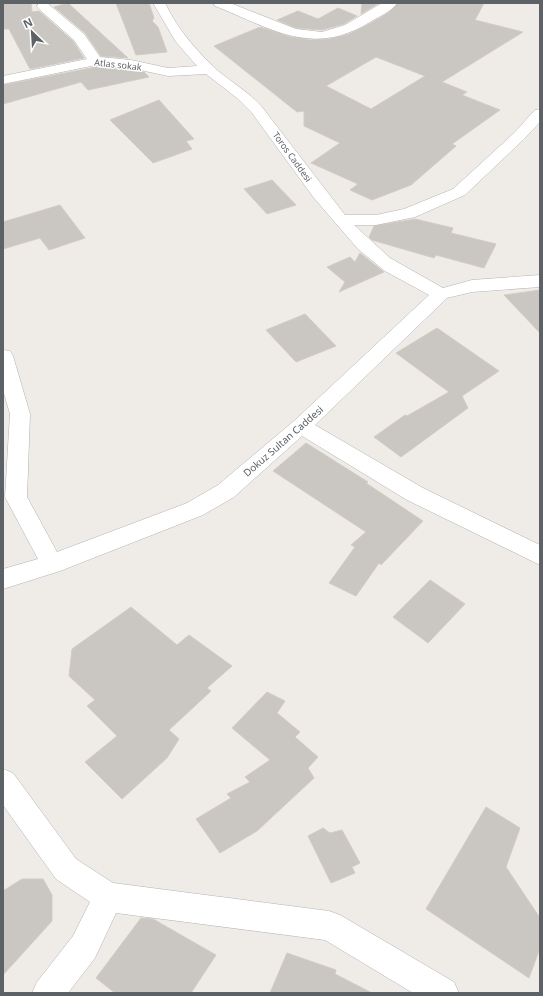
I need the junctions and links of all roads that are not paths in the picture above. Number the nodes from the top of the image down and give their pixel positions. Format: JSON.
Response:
{"nodes":[{"id":1,"x":159,"y":3,"type":"edge"},
{"id":2,"x":219,"y":3,"type":"edge"},
{"id":3,"x":391,"y":3,"type":"edge"},
{"id":4,"x":43,"y":6,"type":"dead end"},
{"id":5,"x":96,"y":60,"type":"junction"},
{"id":6,"x":210,"y":70,"type":"junction"},
{"id":7,"x":3,"y":80,"type":"edge"},
{"id":8,"x":540,"y":113,"type":"edge"},
{"id":9,"x":341,"y":220,"type":"junction"},
{"id":10,"x":540,"y":281,"type":"edge"},
{"id":11,"x":441,"y":294,"type":"junction"},
{"id":12,"x":3,"y":356,"type":"edge"},
{"id":13,"x":302,"y":426,"type":"junction"},
{"id":14,"x":540,"y":556,"type":"edge"},
{"id":15,"x":52,"y":564,"type":"junction"},
{"id":16,"x":3,"y":579,"type":"edge"},
{"id":17,"x":3,"y":782,"type":"edge"},
{"id":18,"x":108,"y":897,"type":"junction"},
{"id":19,"x":48,"y":993,"type":"edge"},
{"id":20,"x":443,"y":993,"type":"edge"}],
"edges":[{"from":1,"to":6,"type":"street","name":"Toros Caddesi"},
{"from":2,"to":3,"type":"street"},
{"from":4,"to":5,"type":"street"},
{"from":5,"to":6,"type":"street","name":"Atlas sokak"},
{"from":5,"to":7,"type":"street","name":"Atlas sokak"},
{"from":6,"to":9,"type":"street","name":"Toros Caddesi"},
{"from":8,"to":9,"type":"street"},
{"from":9,"to":11,"type":"street","name":"Toros Caddesi"},
{"from":10,"to":11,"type":"street","name":"Dokuz Sultan Caddesi"},
{"from":11,"to":13,"type":"street","name":"Dokuz Sultan Caddesi"},
{"from":12,"to":15,"type":"street"},
{"from":13,"to":14,"type":"street"},
{"from":13,"to":15,"type":"street","name":"Dokuz Sultan Caddesi"},
{"from":15,"to":16,"type":"street","name":"Dokuz Sultan Caddesi"},
{"from":17,"to":18,"type":"street"},
{"from":18,"to":19,"type":"street"},
{"from":18,"to":20,"type":"street"}]}
